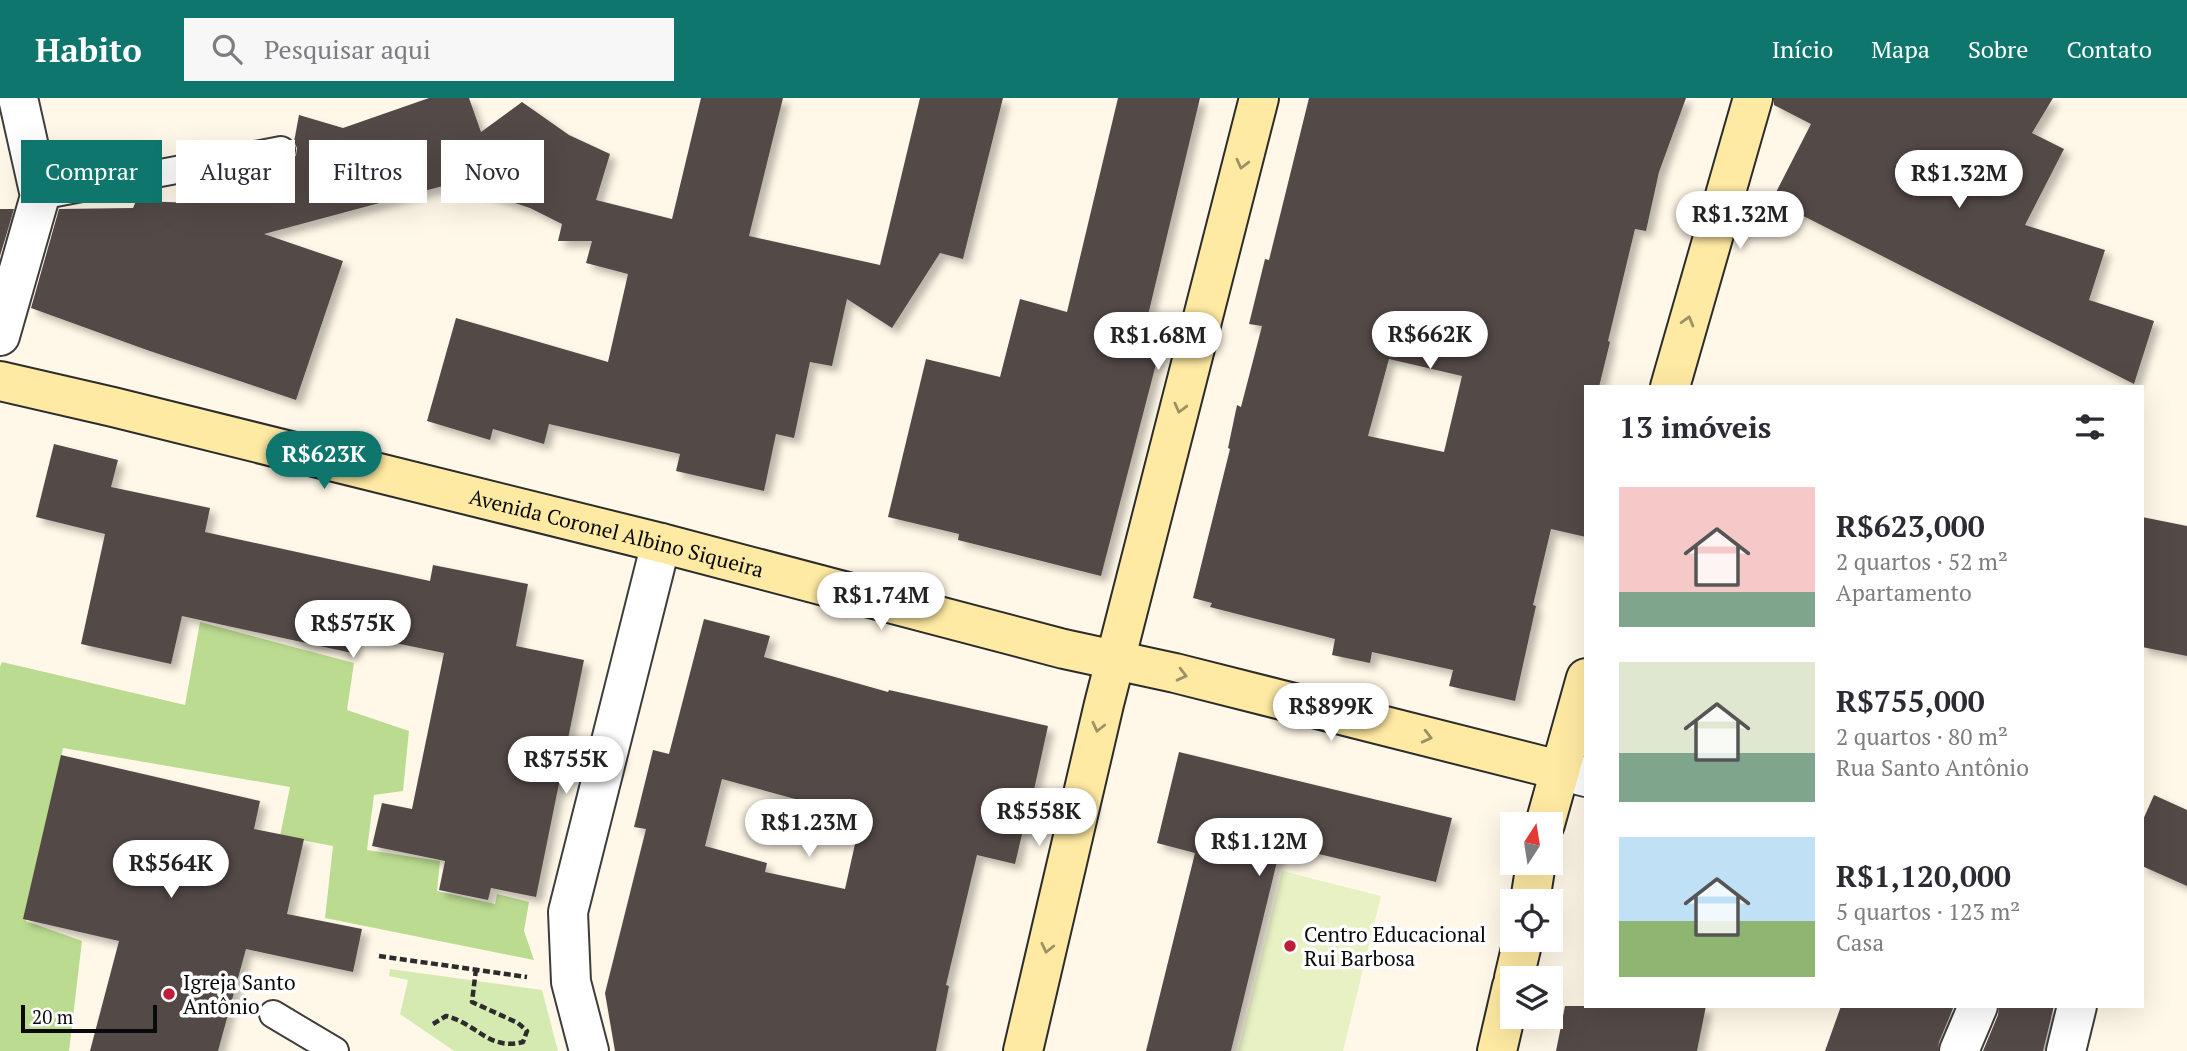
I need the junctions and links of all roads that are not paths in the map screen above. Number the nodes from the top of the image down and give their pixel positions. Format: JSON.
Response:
{"nodes":[{"id":1,"x":18,"y":98,"type":"edge"},
{"id":2,"x":1259,"y":98,"type":"edge"},
{"id":3,"x":1753,"y":98,"type":"edge"},
{"id":4,"x":27,"y":140,"type":"edge"},
{"id":5,"x":38,"y":203,"type":"edge"},
{"id":6,"x":0,"y":336,"type":"edge"},
{"id":7,"x":0,"y":381,"type":"edge"},
{"id":8,"x":1671,"y":385,"type":"edge"},
{"id":9,"x":661,"y":544,"type":"junction"},
{"id":10,"x":1116,"y":661,"type":"junction"},
{"id":11,"x":1584,"y":692,"type":"edge"},
{"id":12,"x":1572,"y":773,"type":"edge"},
{"id":13,"x":1551,"y":812,"type":"edge"},
{"id":14,"x":1978,"y":1008,"type":"edge"},
{"id":15,"x":2077,"y":1008,"type":"edge"},
{"id":16,"x":273,"y":1014,"type":"dead end"},
{"id":17,"x":1502,"y":1029,"type":"edge"},
{"id":18,"x":335,"y":1051,"type":"edge"},
{"id":19,"x":589,"y":1051,"type":"edge"},
{"id":20,"x":1023,"y":1051,"type":"edge"},
{"id":21,"x":1497,"y":1051,"type":"edge"},
{"id":22,"x":1959,"y":1051,"type":"edge"},
{"id":23,"x":2066,"y":1051,"type":"edge"}],
"edges":[{"from":1,"to":4,"type":"street"},
{"from":2,"to":10,"type":"main road","one_way":true},
{"from":8,"to":3,"type":"main road","one_way":true},
{"from":5,"to":6,"type":"street"},
{"from":7,"to":9,"type":"main road","name":"Avenida Coronel Albino Siqueira"},
{"from":9,"to":10,"type":"main road","name":"Avenida Coronel Albino Siqueira"},
{"from":9,"to":19,"type":"street"},
{"from":10,"to":12,"type":"main road","name":"Avenida Coronel Albino Siqueira","one_way":true},
{"from":10,"to":20,"type":"main road","one_way":true},
{"from":11,"to":12,"type":"main road"},
{"from":12,"to":13,"type":"main road"},
{"from":14,"to":22,"type":"street"},
{"from":15,"to":23,"type":"street"},
{"from":16,"to":18,"type":"lane"},
{"from":17,"to":21,"type":"main road"}]}
